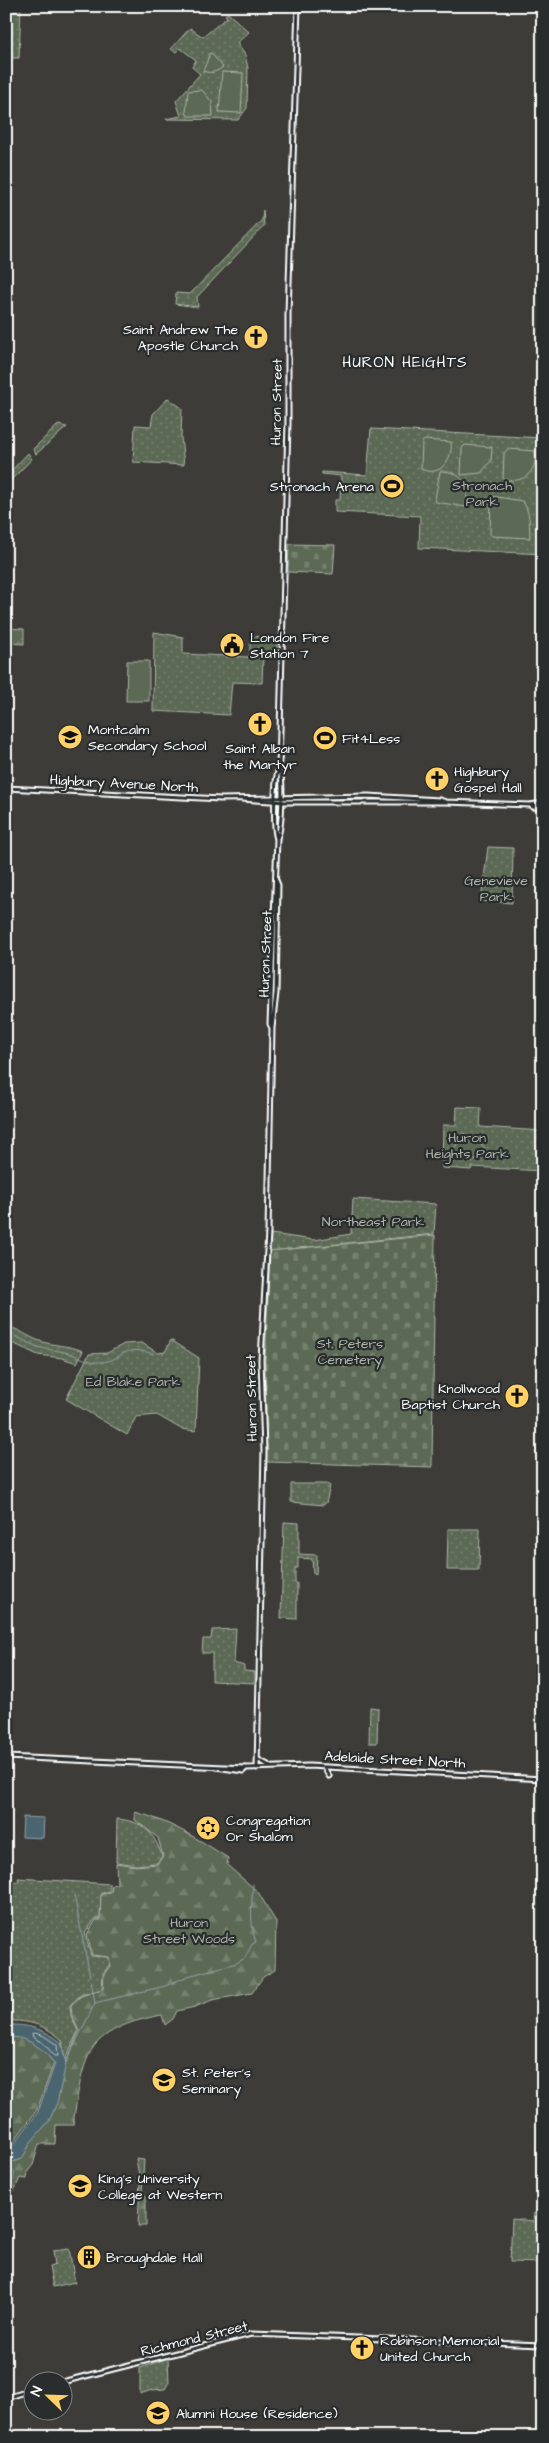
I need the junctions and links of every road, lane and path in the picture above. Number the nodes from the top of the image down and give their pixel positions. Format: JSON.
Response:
{"nodes":[{"id":1,"x":298,"y":6,"type":"edge"},
{"id":2,"x":6,"y":788,"type":"edge"},
{"id":3,"x":278,"y":800,"type":"junction"},
{"id":4,"x":543,"y":803,"type":"edge"},
{"id":5,"x":530,"y":805,"type":"junction"},
{"id":6,"x":543,"y":808,"type":"edge"},
{"id":7,"x":6,"y":1757,"type":"edge"},
{"id":8,"x":257,"y":1759,"type":"junction"},
{"id":9,"x":271,"y":1766,"type":"junction"},
{"id":10,"x":323,"y":1766,"type":"junction"},
{"id":11,"x":335,"y":1767,"type":"junction"},
{"id":12,"x":257,"y":1768,"type":"junction"},
{"id":13,"x":543,"y":1779,"type":"edge"},
{"id":14,"x":543,"y":2345,"type":"edge"},
{"id":15,"x":72,"y":2379,"type":"edge"},
{"id":16,"x":22,"y":2393,"type":"edge"},
{"id":17,"x":6,"y":2398,"type":"edge"}],
"edges":[{"from":1,"to":3,"type":"main road","name":"Huron Street"},
{"from":2,"to":3,"type":"main road","name":"Highbury Avenue North"},
{"from":3,"to":5,"type":"main road","name":"Highbury Avenue North"},
{"from":3,"to":8,"type":"main road","name":"Huron Street"},
{"from":4,"to":5,"type":"main road","name":"Highbury Avenue North"},
{"from":5,"to":6,"type":"main road","name":"Highbury Avenue North"},
{"from":7,"to":12,"type":"main road","name":"Adelaide Street North"},
{"from":8,"to":9,"type":"main road"},
{"from":8,"to":12,"type":"main road","name":"Huron Street"},
{"from":9,"to":10,"type":"main road","name":"Adelaide Street North"},
{"from":9,"to":12,"type":"main road","name":"Adelaide Street North"},
{"from":10,"to":11,"type":"main road","name":"Adelaide Street North"},
{"from":10,"to":11,"type":"main road"},
{"from":11,"to":13,"type":"main road","name":"Adelaide Street North"},
{"from":14,"to":15,"type":"main road","name":"Richmond Street"},
{"from":16,"to":17,"type":"main road"}]}
